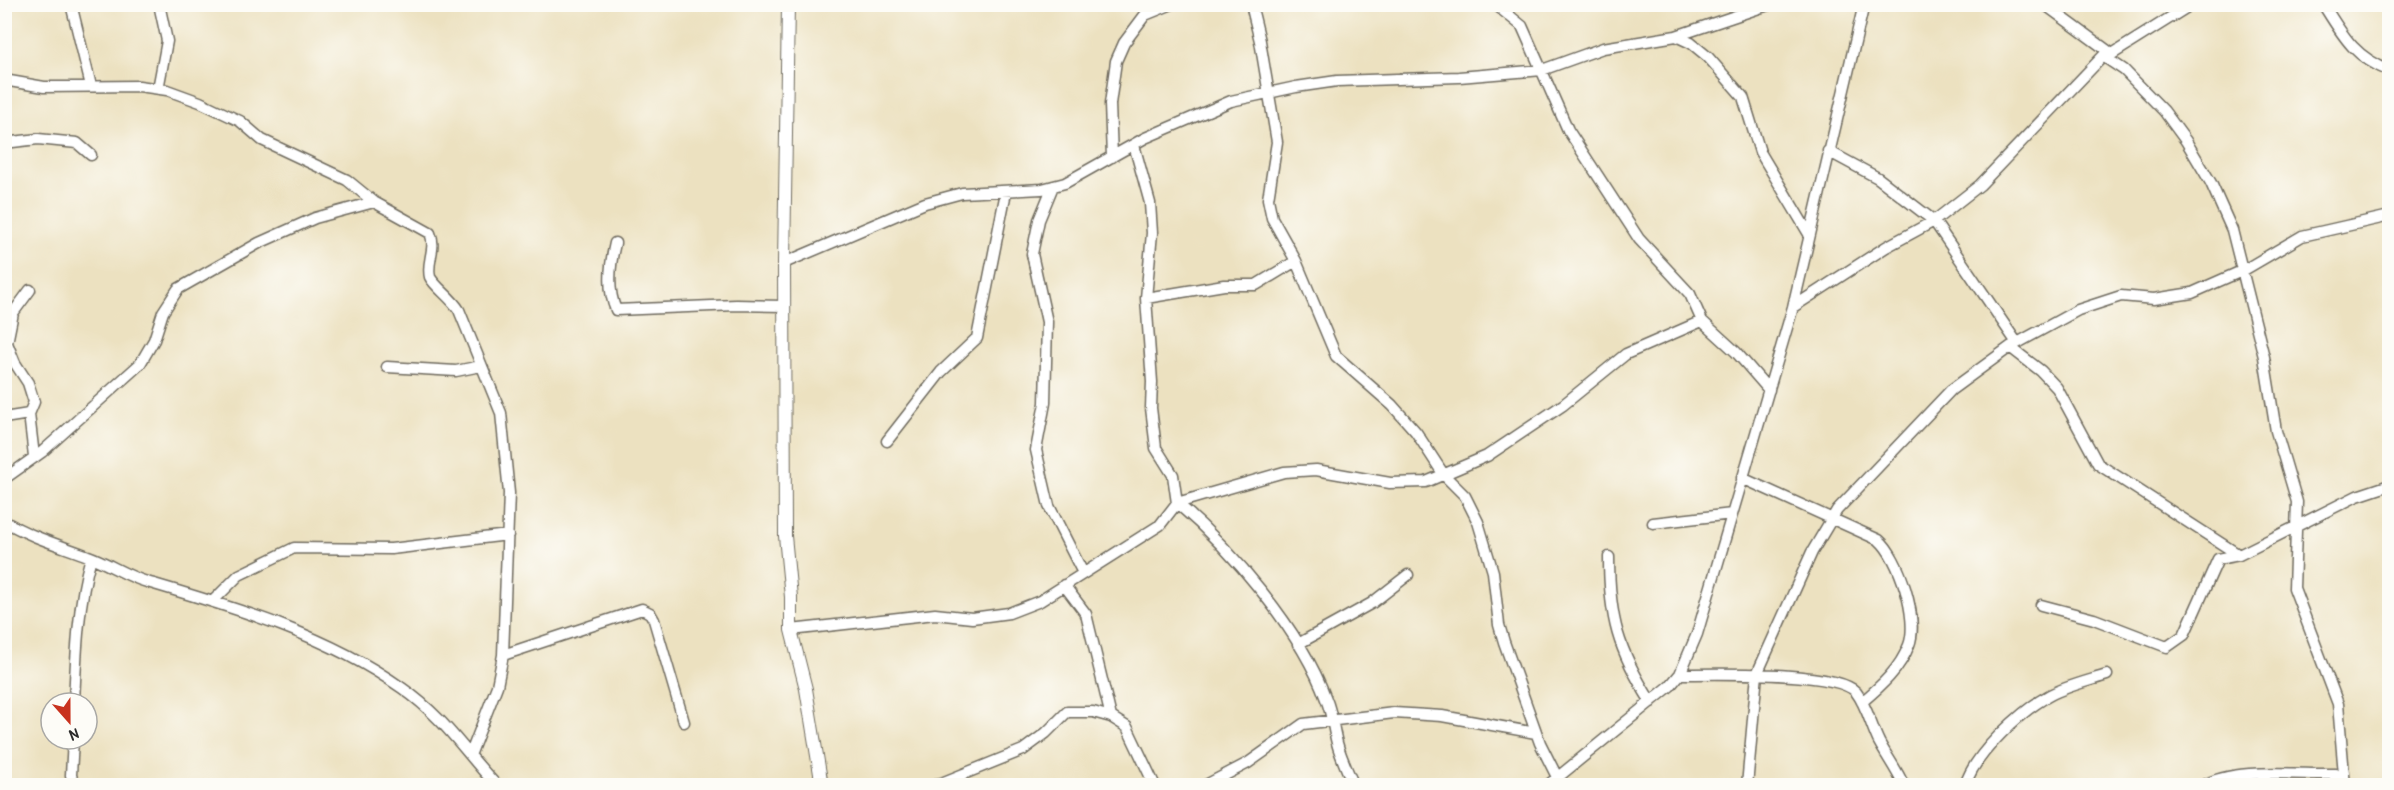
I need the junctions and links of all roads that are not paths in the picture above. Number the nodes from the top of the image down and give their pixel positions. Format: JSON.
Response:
{"nodes":[{"id":1,"x":159,"y":4,"type":"edge"},
{"id":2,"x":788,"y":4,"type":"edge"},
{"id":3,"x":1172,"y":4,"type":"edge"},
{"id":4,"x":1251,"y":4,"type":"edge"},
{"id":5,"x":1495,"y":4,"type":"edge"},
{"id":6,"x":1771,"y":4,"type":"edge"},
{"id":7,"x":1864,"y":4,"type":"edge"},
{"id":8,"x":2044,"y":4,"type":"edge"},
{"id":9,"x":2192,"y":4,"type":"edge"},
{"id":10,"x":2323,"y":4,"type":"edge"},
{"id":11,"x":72,"y":8,"type":"dead end"},
{"id":12,"x":1676,"y":36,"type":"junction"},
{"id":13,"x":2107,"y":54,"type":"junction"},
{"id":14,"x":1542,"y":70,"type":"junction"},
{"id":15,"x":2390,"y":71,"type":"edge"},
{"id":16,"x":4,"y":81,"type":"edge"},
{"id":17,"x":91,"y":86,"type":"junction"},
{"id":18,"x":158,"y":89,"type":"junction"},
{"id":19,"x":1268,"y":92,"type":"junction"},
{"id":20,"x":4,"y":142,"type":"edge"},
{"id":21,"x":1134,"y":145,"type":"junction"},
{"id":22,"x":1828,"y":151,"type":"junction"},
{"id":23,"x":92,"y":155,"type":"dead end"},
{"id":24,"x":1112,"y":157,"type":"junction"},
{"id":25,"x":1053,"y":186,"type":"junction"},
{"id":26,"x":1006,"y":192,"type":"junction"},
{"id":27,"x":374,"y":202,"type":"junction"},
{"id":28,"x":2390,"y":216,"type":"edge"},
{"id":29,"x":1934,"y":221,"type":"junction"},
{"id":30,"x":1809,"y":234,"type":"junction"},
{"id":31,"x":615,"y":243,"type":"dead end"},
{"id":32,"x":1296,"y":261,"type":"junction"},
{"id":33,"x":784,"y":263,"type":"junction"},
{"id":34,"x":2244,"y":270,"type":"junction"},
{"id":35,"x":30,"y":290,"type":"dead end"},
{"id":36,"x":1146,"y":298,"type":"junction"},
{"id":37,"x":784,"y":306,"type":"junction"},
{"id":38,"x":1793,"y":307,"type":"junction"},
{"id":39,"x":1702,"y":321,"type":"junction"},
{"id":40,"x":2014,"y":345,"type":"junction"},
{"id":41,"x":481,"y":366,"type":"junction"},
{"id":42,"x":387,"y":367,"type":"dead end"},
{"id":43,"x":1769,"y":390,"type":"junction"},
{"id":44,"x":28,"y":414,"type":"junction"},
{"id":45,"x":4,"y":418,"type":"edge"},
{"id":46,"x":887,"y":441,"type":"dead end"},
{"id":47,"x":34,"y":456,"type":"junction"},
{"id":48,"x":1444,"y":475,"type":"junction"},
{"id":49,"x":1742,"y":478,"type":"junction"},
{"id":50,"x":4,"y":479,"type":"edge"},
{"id":51,"x":2390,"y":484,"type":"edge"},
{"id":52,"x":1177,"y":503,"type":"junction"},
{"id":53,"x":1732,"y":513,"type":"junction"},
{"id":54,"x":1830,"y":519,"type":"junction"},
{"id":55,"x":4,"y":521,"type":"edge"},
{"id":56,"x":1653,"y":523,"type":"dead end"},
{"id":57,"x":2296,"y":529,"type":"junction"},
{"id":58,"x":508,"y":535,"type":"junction"},
{"id":59,"x":2239,"y":555,"type":"junction"},
{"id":60,"x":91,"y":557,"type":"junction"},
{"id":61,"x":1609,"y":557,"type":"dead end"},
{"id":62,"x":1083,"y":573,"type":"junction"},
{"id":63,"x":1408,"y":575,"type":"dead end"},
{"id":64,"x":1064,"y":585,"type":"junction"},
{"id":65,"x":214,"y":600,"type":"junction"},
{"id":66,"x":2041,"y":605,"type":"dead end"},
{"id":67,"x":791,"y":630,"type":"junction"},
{"id":68,"x":1298,"y":644,"type":"junction"},
{"id":69,"x":503,"y":655,"type":"junction"},
{"id":70,"x":1680,"y":674,"type":"junction"},
{"id":71,"x":1757,"y":674,"type":"junction"},
{"id":72,"x":2107,"y":675,"type":"dead end"},
{"id":73,"x":74,"y":691,"type":"edge"},
{"id":74,"x":1651,"y":702,"type":"junction"},
{"id":75,"x":1862,"y":702,"type":"junction"},
{"id":76,"x":1111,"y":717,"type":"junction"},
{"id":77,"x":1333,"y":721,"type":"junction"},
{"id":78,"x":684,"y":722,"type":"dead end"},
{"id":79,"x":1536,"y":733,"type":"junction"},
{"id":80,"x":72,"y":751,"type":"edge"},
{"id":81,"x":471,"y":753,"type":"junction"},
{"id":82,"x":1557,"y":777,"type":"junction"},
{"id":83,"x":2345,"y":784,"type":"edge"},
{"id":84,"x":74,"y":786,"type":"edge"},
{"id":85,"x":497,"y":786,"type":"edge"},
{"id":86,"x":822,"y":786,"type":"edge"},
{"id":87,"x":934,"y":786,"type":"edge"},
{"id":88,"x":1155,"y":786,"type":"edge"},
{"id":89,"x":1204,"y":786,"type":"edge"},
{"id":90,"x":1354,"y":786,"type":"edge"},
{"id":91,"x":1547,"y":786,"type":"edge"},
{"id":92,"x":1747,"y":786,"type":"edge"},
{"id":93,"x":1905,"y":786,"type":"edge"},
{"id":94,"x":1965,"y":786,"type":"edge"},
{"id":95,"x":2203,"y":786,"type":"edge"}],
"edges":[{"from":1,"to":18,"type":"street"},
{"from":2,"to":33,"type":"main road"},
{"from":3,"to":24,"type":"street"},
{"from":4,"to":19,"type":"street"},
{"from":5,"to":14,"type":"street"},
{"from":6,"to":12,"type":"street"},
{"from":7,"to":22,"type":"street"},
{"from":8,"to":13,"type":"street"},
{"from":9,"to":13,"type":"street"},
{"from":10,"to":15,"type":"street"},
{"from":11,"to":17,"type":"street"},
{"from":12,"to":14,"type":"street"},
{"from":12,"to":30,"type":"street"},
{"from":13,"to":29,"type":"street"},
{"from":13,"to":34,"type":"street"},
{"from":14,"to":19,"type":"street"},
{"from":14,"to":39,"type":"street"},
{"from":16,"to":17,"type":"street"},
{"from":17,"to":18,"type":"street"},
{"from":18,"to":27,"type":"street"},
{"from":19,"to":21,"type":"street"},
{"from":19,"to":32,"type":"street"},
{"from":20,"to":23,"type":"street"},
{"from":21,"to":24,"type":"street"},
{"from":21,"to":36,"type":"street"},
{"from":22,"to":29,"type":"street"},
{"from":22,"to":30,"type":"street"},
{"from":24,"to":25,"type":"street"},
{"from":25,"to":26,"type":"street"},
{"from":25,"to":62,"type":"street"},
{"from":26,"to":33,"type":"street"},
{"from":26,"to":46,"type":"street"},
{"from":27,"to":41,"type":"street"},
{"from":27,"to":47,"type":"street"},
{"from":28,"to":34,"type":"street"},
{"from":29,"to":38,"type":"street"},
{"from":29,"to":40,"type":"street"},
{"from":30,"to":38,"type":"street"},
{"from":31,"to":37,"type":"street"},
{"from":32,"to":36,"type":"street"},
{"from":32,"to":48,"type":"street"},
{"from":33,"to":37,"type":"main road"},
{"from":34,"to":40,"type":"street"},
{"from":34,"to":57,"type":"street"},
{"from":35,"to":44,"type":"street"},
{"from":36,"to":52,"type":"street"},
{"from":37,"to":67,"type":"main road"},
{"from":38,"to":43,"type":"street"},
{"from":39,"to":43,"type":"street"},
{"from":39,"to":48,"type":"street"},
{"from":40,"to":54,"type":"street"},
{"from":40,"to":59,"type":"street"},
{"from":41,"to":42,"type":"street"},
{"from":41,"to":58,"type":"street"},
{"from":43,"to":49,"type":"street"},
{"from":44,"to":45,"type":"street"},
{"from":44,"to":47,"type":"street"},
{"from":47,"to":50,"type":"street"},
{"from":48,"to":52,"type":"street"},
{"from":48,"to":79,"type":"street"},
{"from":49,"to":53,"type":"street"},
{"from":49,"to":54,"type":"street"},
{"from":51,"to":57,"type":"street"},
{"from":52,"to":62,"type":"street"},
{"from":52,"to":68,"type":"street"},
{"from":53,"to":56,"type":"street"},
{"from":53,"to":70,"type":"street"},
{"from":54,"to":71,"type":"street"},
{"from":54,"to":75,"type":"street"},
{"from":55,"to":60,"type":"street"},
{"from":57,"to":59,"type":"street"},
{"from":57,"to":83,"type":"street"},
{"from":58,"to":65,"type":"street"},
{"from":58,"to":69,"type":"street"},
{"from":59,"to":66,"type":"street"},
{"from":60,"to":65,"type":"street"},
{"from":60,"to":73,"type":"street"},
{"from":61,"to":74,"type":"street"},
{"from":62,"to":64,"type":"street"},
{"from":63,"to":68,"type":"street"},
{"from":64,"to":67,"type":"street"},
{"from":64,"to":76,"type":"street"},
{"from":65,"to":81,"type":"street"},
{"from":67,"to":86,"type":"main road"},
{"from":68,"to":77,"type":"street"},
{"from":69,"to":78,"type":"street"},
{"from":69,"to":81,"type":"street"},
{"from":70,"to":71,"type":"street"},
{"from":70,"to":74,"type":"street"},
{"from":71,"to":75,"type":"street"},
{"from":71,"to":92,"type":"street"},
{"from":72,"to":94,"type":"street"},
{"from":74,"to":82,"type":"street"},
{"from":75,"to":93,"type":"street"},
{"from":76,"to":87,"type":"street"},
{"from":76,"to":88,"type":"street"},
{"from":77,"to":79,"type":"street"},
{"from":77,"to":89,"type":"street"},
{"from":77,"to":90,"type":"street"},
{"from":79,"to":82,"type":"street"},
{"from":80,"to":84,"type":"street"},
{"from":81,"to":85,"type":"street"},
{"from":82,"to":91,"type":"street"},
{"from":83,"to":95,"type":"street"}]}
